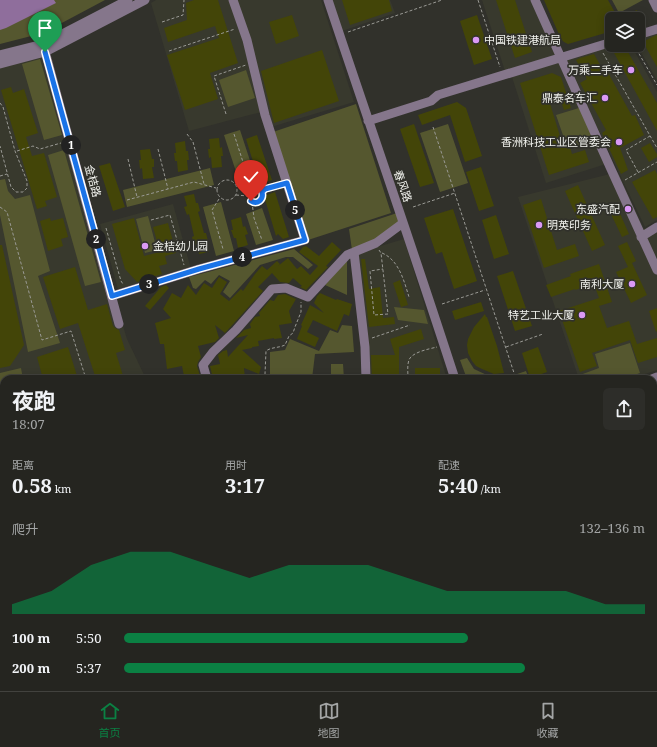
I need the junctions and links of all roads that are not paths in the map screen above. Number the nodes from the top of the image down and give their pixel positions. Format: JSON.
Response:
{"nodes":[{"id":1,"x":128,"y":0,"type":"edge"},
{"id":2,"x":145,"y":0,"type":"edge"},
{"id":3,"x":233,"y":0,"type":"edge"},
{"id":4,"x":328,"y":0,"type":"edge"},
{"id":5,"x":535,"y":0,"type":"edge"},
{"id":6,"x":653,"y":0,"type":"edge"},
{"id":7,"x":657,"y":8,"type":"edge"},
{"id":8,"x":657,"y":29,"type":"edge"},
{"id":9,"x":645,"y":33,"type":"edge"},
{"id":10,"x":605,"y":44,"type":"edge"},
{"id":11,"x":44,"y":48,"type":"junction"},
{"id":12,"x":0,"y":55,"type":"edge"},
{"id":13,"x":561,"y":58,"type":"junction"},
{"id":14,"x":0,"y":64,"type":"edge"},
{"id":15,"x":368,"y":121,"type":"junction"},
{"id":16,"x":403,"y":223,"type":"junction"},
{"id":17,"x":657,"y":227,"type":"edge"},
{"id":18,"x":641,"y":237,"type":"junction"},
{"id":19,"x":354,"y":252,"type":"junction"},
{"id":20,"x":657,"y":270,"type":"edge"},
{"id":21,"x":112,"y":296,"type":"junction"},
{"id":22,"x":119,"y":324,"type":"dead end"},
{"id":23,"x":206,"y":375,"type":"edge"},
{"id":24,"x":366,"y":375,"type":"edge"},
{"id":25,"x":454,"y":375,"type":"edge"}],
"edges":[{"from":1,"to":11,"type":"street"},
{"from":2,"to":11,"type":"street"},
{"from":3,"to":21,"type":"street"},
{"from":4,"to":15,"type":"street","name":"春风路"},
{"from":5,"to":13,"type":"street"},
{"from":6,"to":7,"type":"street"},
{"from":8,"to":9,"type":"street"},
{"from":10,"to":13,"type":"street"},
{"from":11,"to":12,"type":"street"},
{"from":11,"to":14,"type":"street"},
{"from":11,"to":21,"type":"street","name":"金桔路"},
{"from":13,"to":15,"type":"street"},
{"from":13,"to":18,"type":"street"},
{"from":15,"to":16,"type":"street","name":"春风路"},
{"from":16,"to":19,"type":"street"},
{"from":16,"to":25,"type":"street","name":"春风路"},
{"from":17,"to":18,"type":"street"},
{"from":18,"to":20,"type":"street"},
{"from":19,"to":23,"type":"street"},
{"from":19,"to":24,"type":"street"},
{"from":21,"to":22,"type":"street","name":"金桔路"}]}
